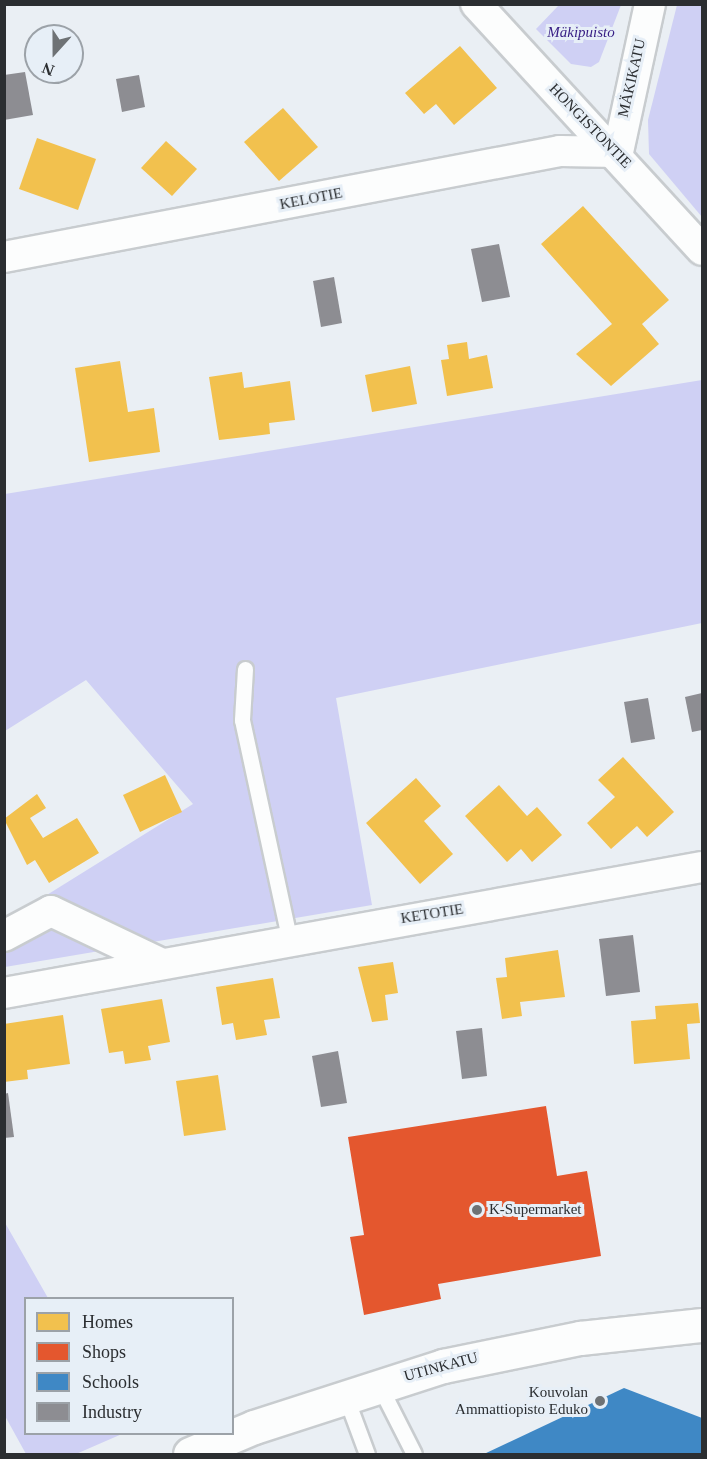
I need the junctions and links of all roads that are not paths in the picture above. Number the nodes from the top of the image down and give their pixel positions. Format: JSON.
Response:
{"nodes":[{"id":1,"x":476,"y":4,"type":"edge"},
{"id":2,"x":650,"y":4,"type":"edge"},
{"id":3,"x":618,"y":152,"type":"junction"},
{"id":4,"x":702,"y":250,"type":"edge"},
{"id":5,"x":4,"y":257,"type":"edge"},
{"id":6,"x":244,"y":669,"type":"dead end"},
{"id":7,"x":702,"y":867,"type":"edge"},
{"id":8,"x":4,"y":936,"type":"edge"},
{"id":9,"x":289,"y":938,"type":"junction"},
{"id":10,"x":162,"y":963,"type":"junction"},
{"id":11,"x":4,"y":993,"type":"edge"},
{"id":12,"x":702,"y":1325,"type":"edge"},
{"id":13,"x":379,"y":1384,"type":"junction"},
{"id":14,"x":345,"y":1395,"type":"junction"},
{"id":15,"x":190,"y":1455,"type":"edge"},
{"id":16,"x":367,"y":1455,"type":"edge"},
{"id":17,"x":414,"y":1455,"type":"edge"}],
"edges":[{"from":1,"to":3,"type":"street","name":"HONGISTONTIE"},
{"from":2,"to":3,"type":"street","name":"MÄKIKATU"},
{"from":3,"to":4,"type":"street","name":"HONGISTONTIE"},
{"from":3,"to":5,"type":"street","name":"KELOTIE"},
{"from":6,"to":9,"type":"lane"},
{"from":7,"to":9,"type":"street","name":"KETOTIE"},
{"from":8,"to":10,"type":"street"},
{"from":9,"to":10,"type":"street","name":"KETOTIE"},
{"from":10,"to":11,"type":"street","name":"KETOTIE"},
{"from":12,"to":13,"type":"street","name":"UTINKATU"},
{"from":13,"to":14,"type":"street","name":"UTINKATU"},
{"from":13,"to":17,"type":"lane"},
{"from":14,"to":15,"type":"street","name":"UTINKATU"},
{"from":14,"to":16,"type":"lane"}]}
